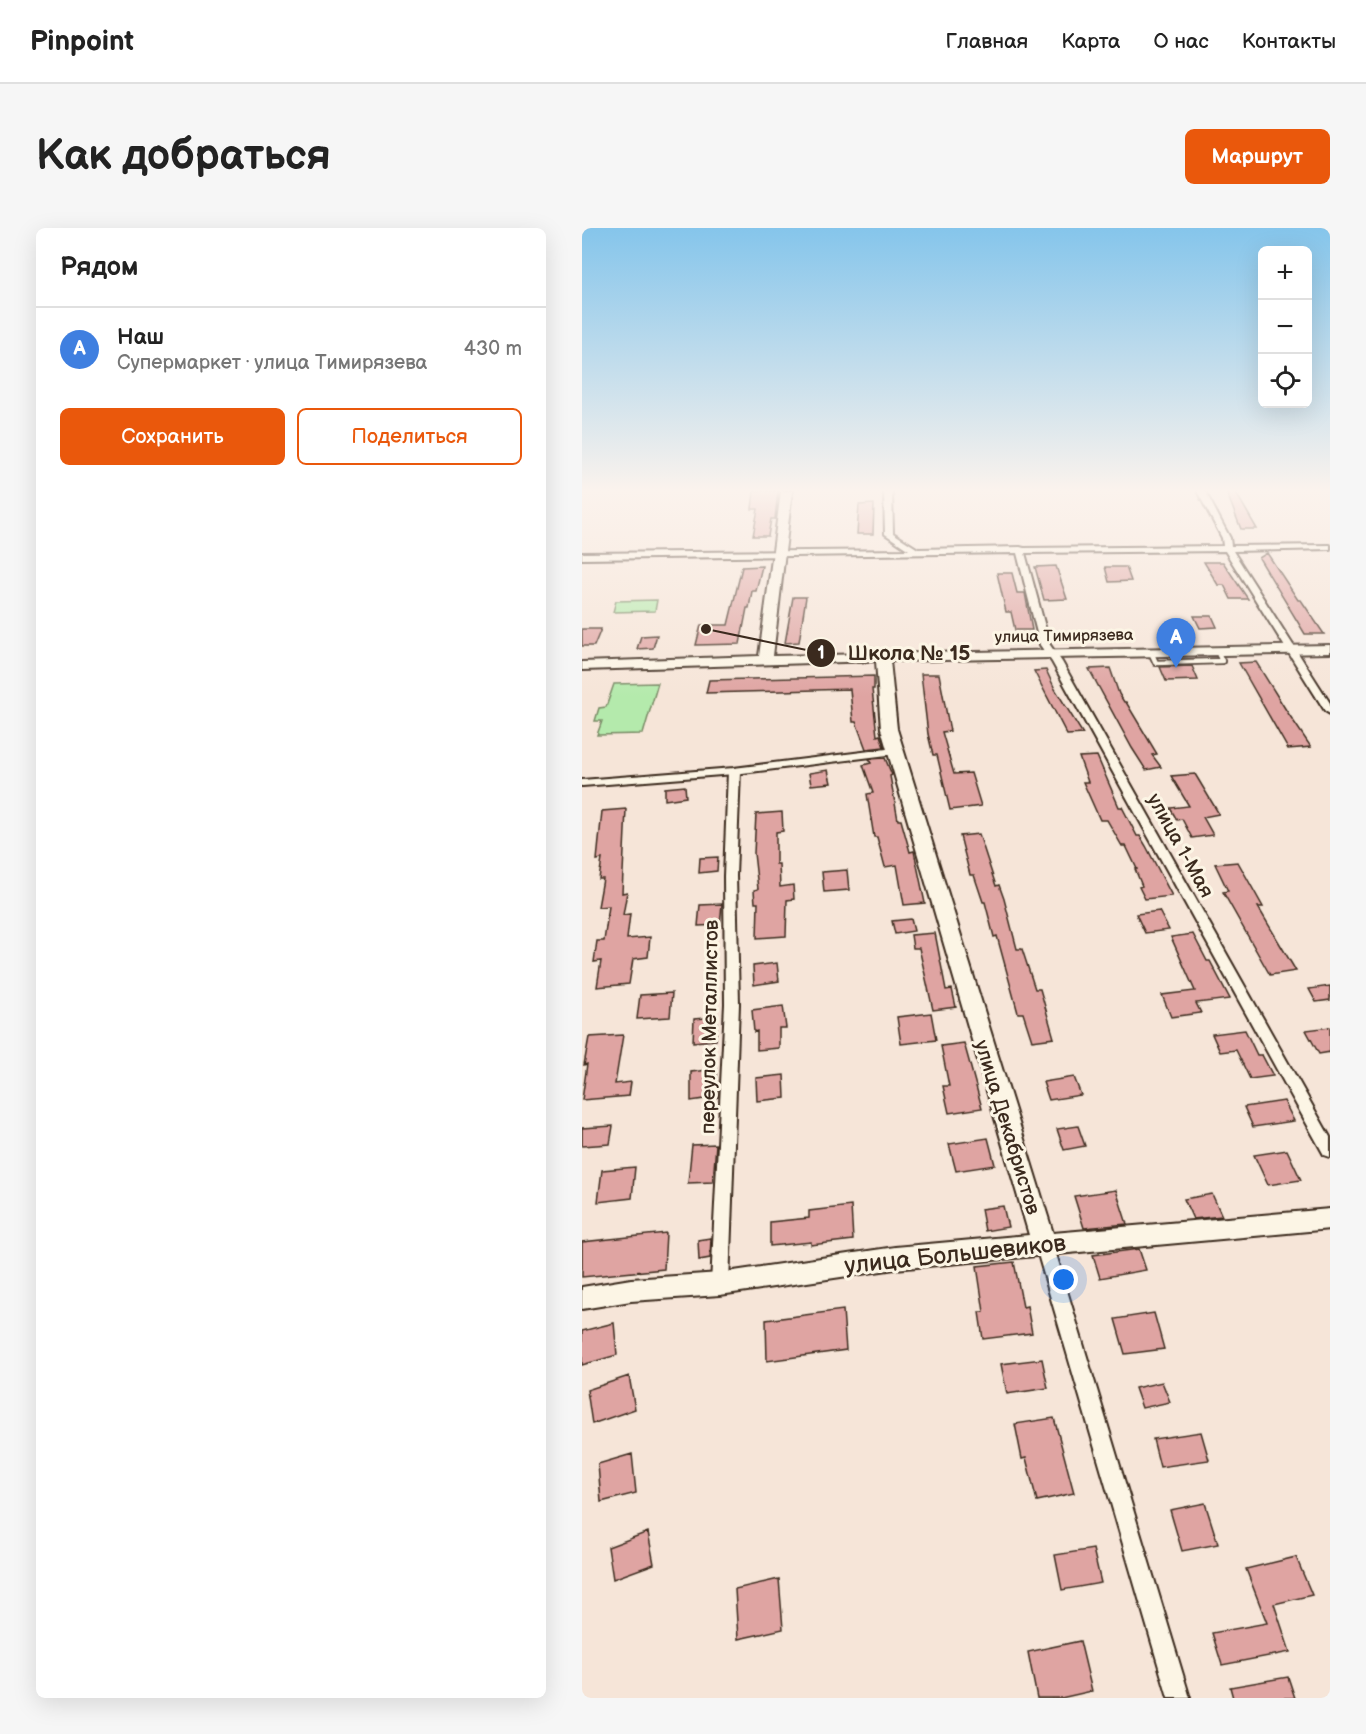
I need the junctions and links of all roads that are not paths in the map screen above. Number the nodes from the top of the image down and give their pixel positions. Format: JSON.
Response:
{"nodes":[{"id":1,"x":777,"y":560,"type":"edge"},
{"id":2,"x":1023,"y":560,"type":"edge"},
{"id":3,"x":1235,"y":560,"type":"edge"},
{"id":4,"x":1293,"y":649,"type":"junction"},
{"id":5,"x":1330,"y":649,"type":"edge"},
{"id":6,"x":1050,"y":654,"type":"junction"},
{"id":7,"x":883,"y":657,"type":"junction"},
{"id":8,"x":765,"y":661,"type":"junction"},
{"id":9,"x":582,"y":666,"type":"edge"},
{"id":10,"x":1330,"y":711,"type":"edge"},
{"id":11,"x":896,"y":751,"type":"junction"},
{"id":12,"x":734,"y":771,"type":"junction"},
{"id":13,"x":582,"y":783,"type":"edge"},
{"id":14,"x":1330,"y":1151,"type":"edge"},
{"id":15,"x":1330,"y":1219,"type":"edge"},
{"id":16,"x":1044,"y":1244,"type":"junction"},
{"id":17,"x":720,"y":1284,"type":"junction"},
{"id":18,"x":582,"y":1298,"type":"edge"},
{"id":19,"x":1179,"y":1698,"type":"edge"}],
"edges":[{"from":1,"to":8,"type":"street"},
{"from":2,"to":6,"type":"street","name":"улица 1-Мая"},
{"from":3,"to":4,"type":"street"},
{"from":4,"to":5,"type":"street","name":"улица Тимирязева"},
{"from":4,"to":6,"type":"street","name":"улица Тимирязева"},
{"from":4,"to":10,"type":"street"},
{"from":6,"to":7,"type":"street","name":"улица Тимирязева"},
{"from":6,"to":14,"type":"street","name":"улица 1-Мая"},
{"from":7,"to":8,"type":"street","name":"улица Тимирязева"},
{"from":7,"to":11,"type":"street","name":"улица Декабристов"},
{"from":8,"to":9,"type":"street","name":"улица Тимирязева"},
{"from":11,"to":12,"type":"lane"},
{"from":11,"to":16,"type":"street","name":"улица Декабристов"},
{"from":12,"to":13,"type":"lane"},
{"from":12,"to":17,"type":"street","name":"переулок Металлистов"},
{"from":15,"to":16,"type":"street","name":"улица Большевиков"},
{"from":16,"to":17,"type":"street","name":"улица Большевиков"},
{"from":16,"to":19,"type":"street","name":"улица Декабристов"},
{"from":17,"to":18,"type":"street","name":"улица Большевиков"}]}
